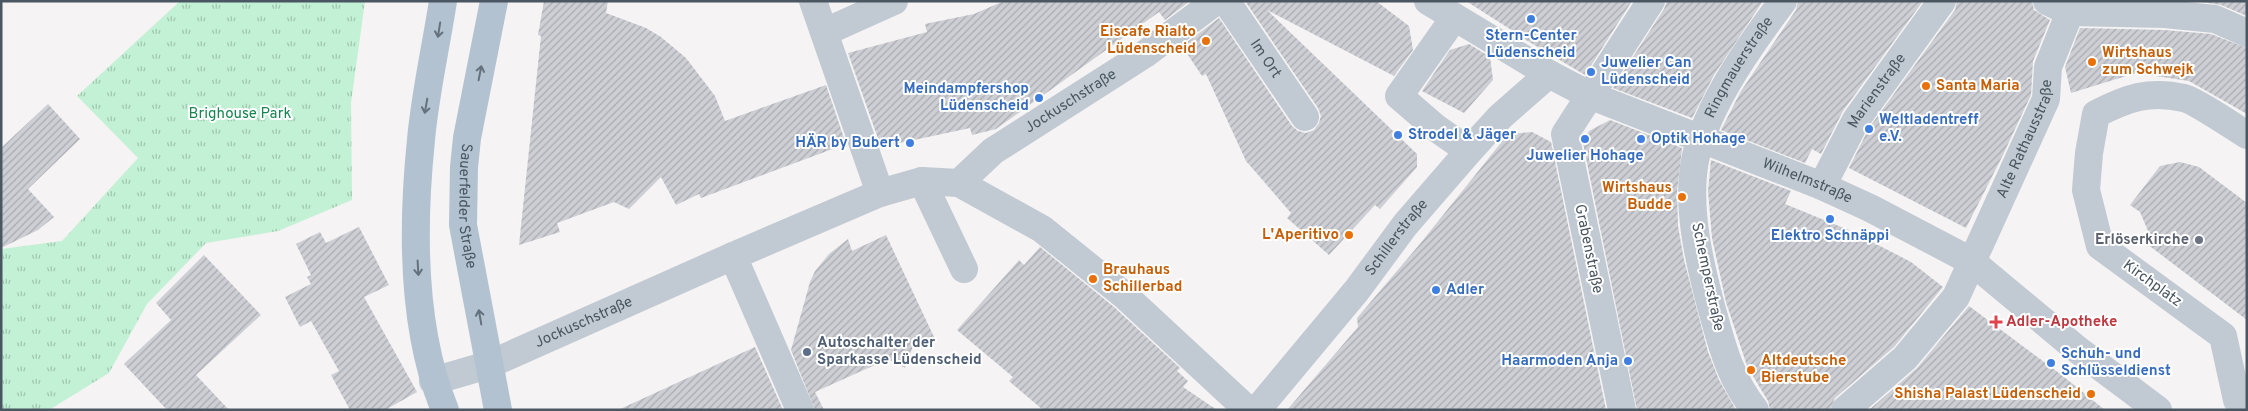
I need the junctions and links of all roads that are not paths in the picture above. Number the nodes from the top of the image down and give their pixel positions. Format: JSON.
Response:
{"nodes":[{"id":1,"x":443,"y":1,"type":"edge"},
{"id":2,"x":494,"y":1,"type":"edge"},
{"id":3,"x":813,"y":1,"type":"edge"},
{"id":4,"x":894,"y":1,"type":"edge"},
{"id":5,"x":1428,"y":1,"type":"edge"},
{"id":6,"x":1651,"y":1,"type":"edge"},
{"id":7,"x":1783,"y":1,"type":"edge"},
{"id":8,"x":1942,"y":1,"type":"edge"},
{"id":9,"x":1210,"y":4,"type":"edge"},
{"id":10,"x":2058,"y":7,"type":"edge"},
{"id":11,"x":2102,"y":7,"type":"edge"},
{"id":12,"x":1454,"y":18,"type":"junction"},
{"id":13,"x":825,"y":32,"type":"junction"},
{"id":14,"x":2247,"y":33,"type":"edge"},
{"id":15,"x":1549,"y":74,"type":"junction"},
{"id":16,"x":1589,"y":95,"type":"junction"},
{"id":17,"x":1305,"y":117,"type":"dead end"},
{"id":18,"x":2247,"y":135,"type":"edge"},
{"id":19,"x":1702,"y":138,"type":"junction"},
{"id":20,"x":1468,"y":151,"type":"junction"},
{"id":21,"x":922,"y":181,"type":"junction"},
{"id":22,"x":959,"y":183,"type":"junction"},
{"id":23,"x":1822,"y":186,"type":"junction"},
{"id":24,"x":880,"y":193,"type":"junction"},
{"id":25,"x":732,"y":256,"type":"junction"},
{"id":26,"x":1971,"y":261,"type":"junction"},
{"id":27,"x":964,"y":269,"type":"dead end"},
{"id":28,"x":488,"y":365,"type":"junction"},
{"id":29,"x":433,"y":381,"type":"junction"},
{"id":30,"x":2238,"y":401,"type":"edge"},
{"id":31,"x":445,"y":410,"type":"edge"},
{"id":32,"x":498,"y":410,"type":"edge"},
{"id":33,"x":800,"y":410,"type":"edge"},
{"id":34,"x":1248,"y":410,"type":"edge"},
{"id":35,"x":1256,"y":410,"type":"edge"},
{"id":36,"x":1622,"y":410,"type":"edge"},
{"id":37,"x":1755,"y":410,"type":"edge"},
{"id":38,"x":1845,"y":410,"type":"edge"},
{"id":39,"x":2158,"y":410,"type":"edge"}],
"edges":[{"from":1,"to":29,"type":"main road","one_way":true},
{"from":28,"to":2,"type":"main road","name":"Sauerfelder Straße","one_way":true},
{"from":3,"to":13,"type":"street"},
{"from":4,"to":13,"type":"street"},
{"from":5,"to":12,"type":"street","name":"Wilhelmstraße"},
{"from":6,"to":16,"type":"street","name":"Grabenstraße"},
{"from":7,"to":19,"type":"street","name":"Ringmauerstraße"},
{"from":8,"to":23,"type":"street","name":"Marienstraße"},
{"from":9,"to":17,"type":"street","name":"Im Ort"},
{"from":9,"to":22,"type":"street","name":"Jockuschstraße"},
{"from":10,"to":11,"type":"street"},
{"from":10,"to":26,"type":"street","name":"Alte Rathausstraße"},
{"from":11,"to":14,"type":"street"},
{"from":12,"to":15,"type":"street","name":"Wilhelmstraße"},
{"from":12,"to":20,"type":"street"},
{"from":13,"to":24,"type":"street"},
{"from":15,"to":16,"type":"street","name":"Wilhelmstraße"},
{"from":15,"to":20,"type":"street","name":"Schillerstraße"},
{"from":16,"to":19,"type":"street","name":"Wilhelmstraße"},
{"from":16,"to":36,"type":"street","name":"Grabenstraße"},
{"from":18,"to":30,"type":"street","name":"Kirchplatz"},
{"from":19,"to":23,"type":"street","name":"Wilhelmstraße"},
{"from":19,"to":37,"type":"street","name":"Schemperstraße"},
{"from":20,"to":35,"type":"street","name":"Schillerstraße"},
{"from":21,"to":22,"type":"street","name":"Jockuschstraße"},
{"from":21,"to":24,"type":"street","name":"Jockuschstraße"},
{"from":21,"to":27,"type":"street"},
{"from":22,"to":34,"type":"street"},
{"from":23,"to":26,"type":"street","name":"Wilhelmstraße"},
{"from":24,"to":25,"type":"street","name":"Jockuschstraße"},
{"from":25,"to":28,"type":"street","name":"Jockuschstraße"},
{"from":25,"to":33,"type":"street"},
{"from":26,"to":38,"type":"street","name":"Alte Rathausstraße"},
{"from":26,"to":39,"type":"street","name":"Wilhelmstraße"},
{"from":28,"to":29,"type":"street","name":"Jockuschstraße"},
{"from":28,"to":32,"type":"main road","name":"Sauerfelder Straße"},
{"from":29,"to":31,"type":"main road"}]}
